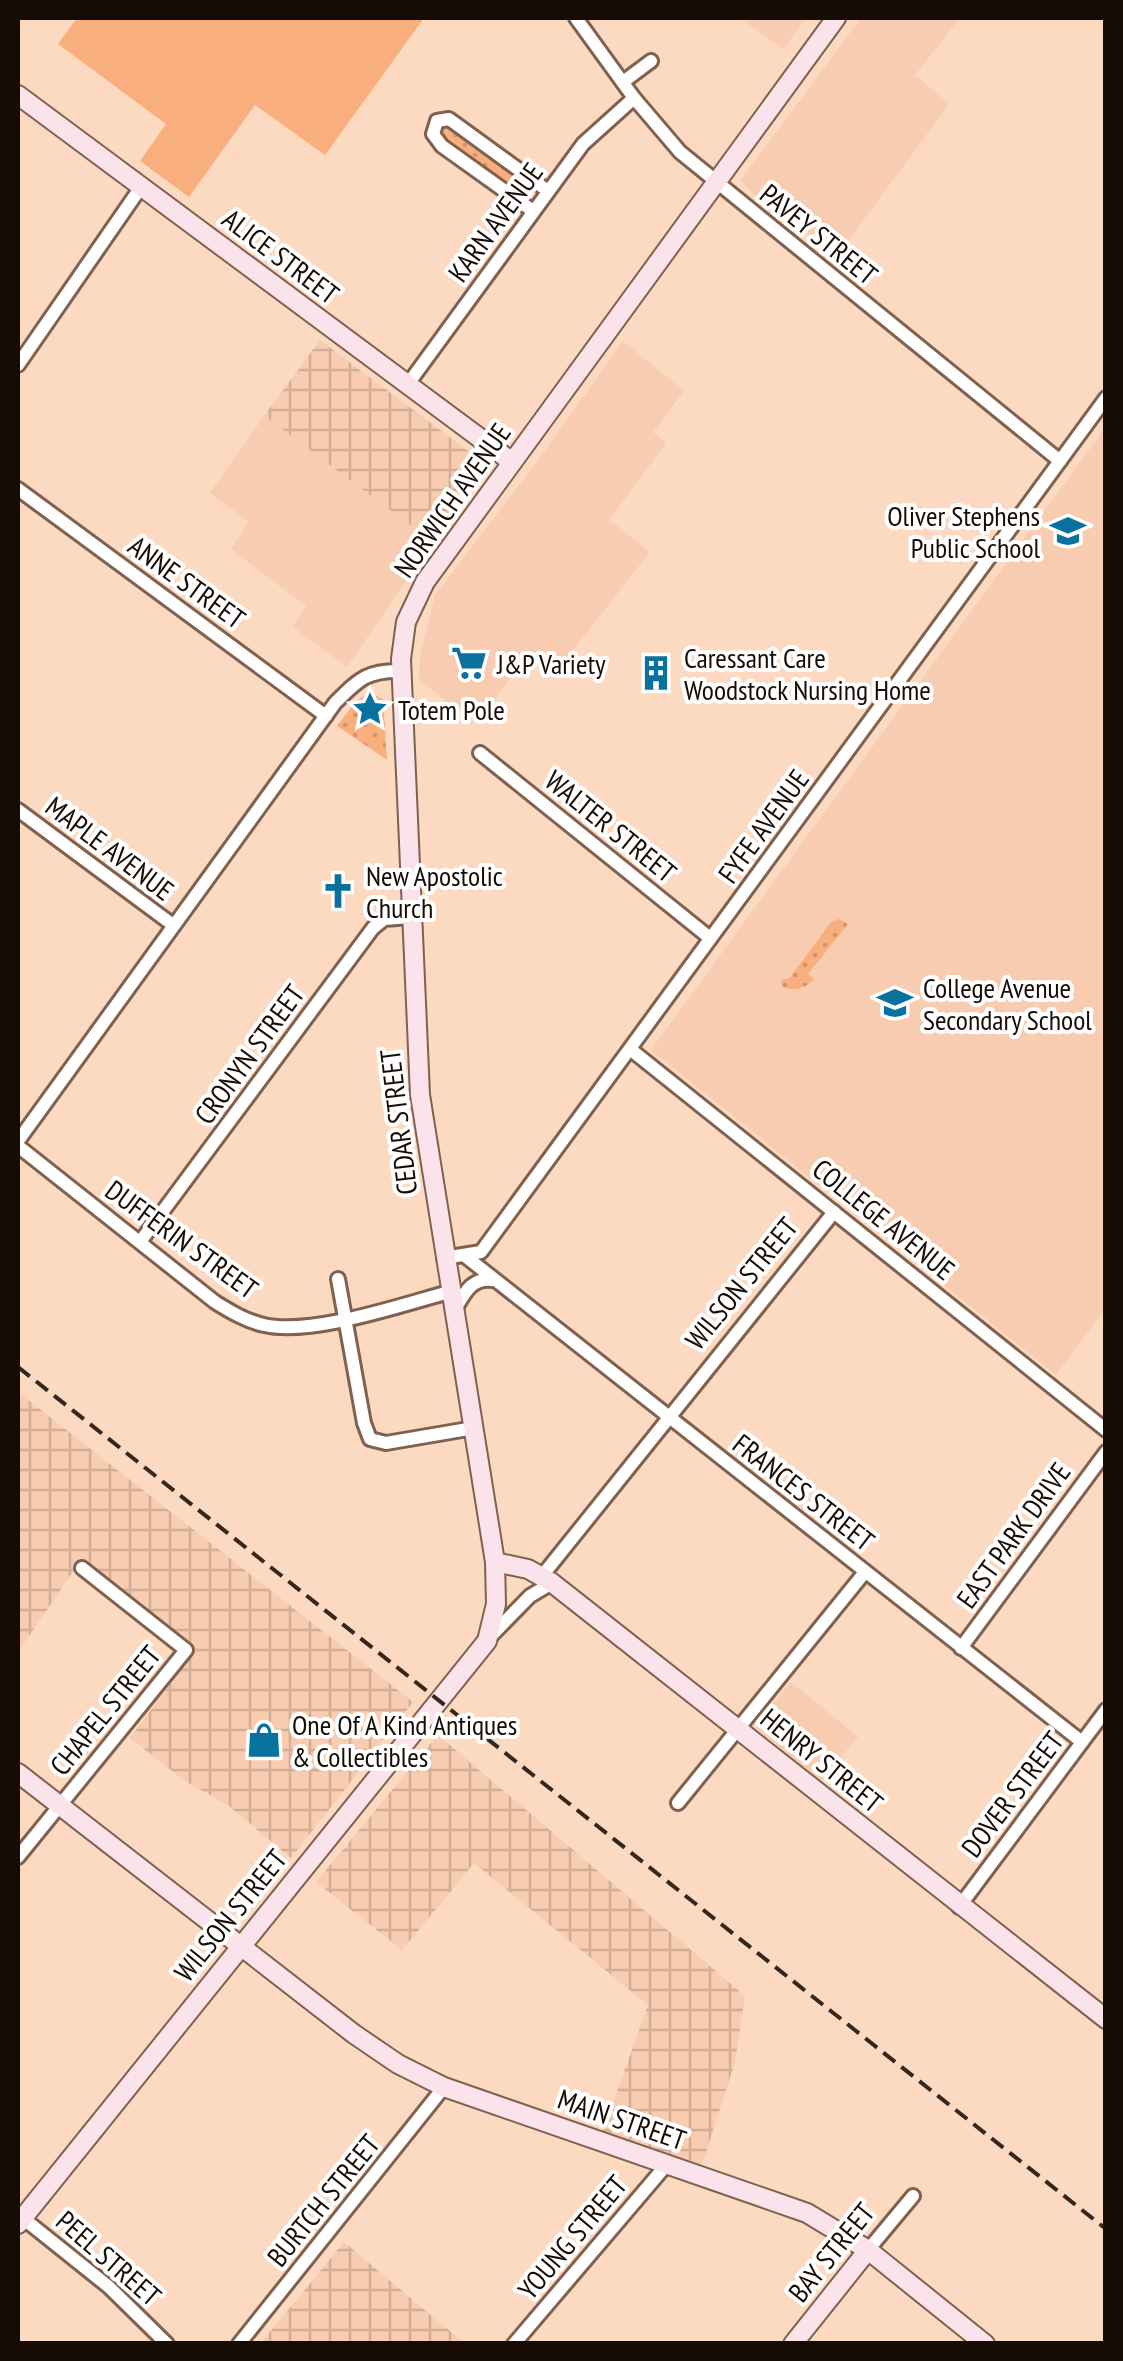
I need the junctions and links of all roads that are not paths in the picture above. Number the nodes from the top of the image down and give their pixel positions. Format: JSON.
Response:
{"nodes":[{"id":1,"x":576,"y":18,"type":"edge"},
{"id":2,"x":836,"y":18,"type":"edge"},
{"id":3,"x":652,"y":61,"type":"dead end"},
{"id":4,"x":623,"y":82,"type":"junction"},
{"id":5,"x":18,"y":95,"type":"edge"},
{"id":6,"x":634,"y":98,"type":"junction"},
{"id":7,"x":716,"y":183,"type":"junction"},
{"id":8,"x":141,"y":187,"type":"junction"},
{"id":9,"x":548,"y":191,"type":"junction"},
{"id":10,"x":532,"y":211,"type":"junction"},
{"id":11,"x":18,"y":366,"type":"edge"},
{"id":12,"x":408,"y":384,"type":"junction"},
{"id":13,"x":1106,"y":398,"type":"edge"},
{"id":14,"x":1060,"y":461,"type":"junction"},
{"id":15,"x":512,"y":462,"type":"junction"},
{"id":16,"x":18,"y":488,"type":"edge"},
{"id":17,"x":402,"y":671,"type":"junction"},
{"id":18,"x":326,"y":716,"type":"junction"},
{"id":19,"x":480,"y":753,"type":"dead end"},
{"id":20,"x":18,"y":810,"type":"edge"},
{"id":21,"x":410,"y":917,"type":"junction"},
{"id":22,"x":173,"y":926,"type":"junction"},
{"id":23,"x":710,"y":938,"type":"junction"},
{"id":24,"x":630,"y":1049,"type":"junction"},
{"id":25,"x":18,"y":1144,"type":"edge"},
{"id":26,"x":834,"y":1212,"type":"junction"},
{"id":27,"x":140,"y":1242,"type":"junction"},
{"id":28,"x":465,"y":1256,"type":"junction"},
{"id":29,"x":444,"y":1258,"type":"junction"},
{"id":30,"x":338,"y":1279,"type":"dead end"},
{"id":31,"x":495,"y":1280,"type":"junction"},
{"id":32,"x":449,"y":1292,"type":"junction"},
{"id":33,"x":453,"y":1312,"type":"junction"},
{"id":34,"x":345,"y":1318,"type":"junction"},
{"id":35,"x":668,"y":1417,"type":"junction"},
{"id":36,"x":474,"y":1428,"type":"junction"},
{"id":37,"x":1106,"y":1430,"type":"edge"},
{"id":38,"x":1106,"y":1452,"type":"edge"},
{"id":39,"x":494,"y":1562,"type":"junction"},
{"id":40,"x":82,"y":1568,"type":"dead end"},
{"id":41,"x":865,"y":1572,"type":"junction"},
{"id":42,"x":547,"y":1580,"type":"junction"},
{"id":43,"x":486,"y":1640,"type":"junction"},
{"id":44,"x":961,"y":1648,"type":"junction"},
{"id":45,"x":1106,"y":1710,"type":"edge"},
{"id":46,"x":738,"y":1728,"type":"junction"},
{"id":47,"x":1082,"y":1742,"type":"junction"},
{"id":48,"x":18,"y":1774,"type":"edge"},
{"id":49,"x":678,"y":1803,"type":"dead end"},
{"id":50,"x":60,"y":1805,"type":"junction"},
{"id":51,"x":18,"y":1858,"type":"edge"},
{"id":52,"x":960,"y":1907,"type":"junction"},
{"id":53,"x":240,"y":1946,"type":"junction"},
{"id":54,"x":1106,"y":2019,"type":"edge"},
{"id":55,"x":444,"y":2086,"type":"junction"},
{"id":56,"x":668,"y":2164,"type":"junction"},
{"id":57,"x":913,"y":2196,"type":"dead end"},
{"id":58,"x":19,"y":2218,"type":"edge"},
{"id":59,"x":868,"y":2250,"type":"junction"},
{"id":60,"x":166,"y":2344,"type":"edge"},
{"id":61,"x":239,"y":2344,"type":"edge"},
{"id":62,"x":514,"y":2344,"type":"edge"},
{"id":63,"x":792,"y":2344,"type":"edge"},
{"id":64,"x":985,"y":2344,"type":"edge"}],
"edges":[{"from":1,"to":4,"type":"street","name":"PAVEY STREET"},
{"from":2,"to":7,"type":"main road","name":"NORWICH AVENUE"},
{"from":3,"to":4,"type":"street"},
{"from":4,"to":6,"type":"street","name":"PAVEY STREET"},
{"from":5,"to":8,"type":"main road","name":"ALICE STREET"},
{"from":6,"to":7,"type":"street","name":"PAVEY STREET"},
{"from":6,"to":9,"type":"street","name":"KARN AVENUE"},
{"from":7,"to":14,"type":"street","name":"PAVEY STREET"},
{"from":7,"to":15,"type":"main road","name":"NORWICH AVENUE"},
{"from":8,"to":11,"type":"street"},
{"from":8,"to":12,"type":"main road","name":"ALICE STREET"},
{"from":9,"to":10,"type":"street","name":"KARN AVENUE"},
{"from":9,"to":10,"type":"street"},
{"from":10,"to":12,"type":"street","name":"KARN AVENUE"},
{"from":12,"to":15,"type":"main road","name":"ALICE STREET"},
{"from":13,"to":14,"type":"street","name":"FYFE AVENUE"},
{"from":14,"to":23,"type":"street","name":"FYFE AVENUE"},
{"from":15,"to":17,"type":"main road","name":"NORWICH AVENUE"},
{"from":16,"to":18,"type":"street","name":"ANNE STREET"},
{"from":17,"to":18,"type":"street"},
{"from":17,"to":21,"type":"main road","name":"CEDAR STREET"},
{"from":18,"to":22,"type":"street"},
{"from":19,"to":23,"type":"street","name":"WALTER STREET"},
{"from":20,"to":22,"type":"street","name":"MAPLE AVENUE"},
{"from":21,"to":27,"type":"street","name":"CRONYN STREET"},
{"from":21,"to":29,"type":"main road","name":"CEDAR STREET"},
{"from":22,"to":25,"type":"street"},
{"from":23,"to":24,"type":"street","name":"FYFE AVENUE"},
{"from":24,"to":26,"type":"street","name":"COLLEGE AVENUE"},
{"from":24,"to":28,"type":"street","name":"FYFE AVENUE"},
{"from":25,"to":27,"type":"street","name":"DUFFERIN STREET"},
{"from":26,"to":35,"type":"street","name":"WILSON STREET"},
{"from":26,"to":37,"type":"street","name":"COLLEGE AVENUE"},
{"from":27,"to":34,"type":"street","name":"DUFFERIN STREET"},
{"from":28,"to":29,"type":"street"},
{"from":28,"to":31,"type":"street","name":"FRANCES STREET"},
{"from":29,"to":32,"type":"main road","name":"CEDAR STREET"},
{"from":30,"to":34,"type":"street"},
{"from":31,"to":33,"type":"street"},
{"from":31,"to":35,"type":"street","name":"FRANCES STREET"},
{"from":32,"to":33,"type":"main road","name":"CEDAR STREET"},
{"from":32,"to":34,"type":"street","name":"DUFFERIN STREET"},
{"from":33,"to":36,"type":"main road","name":"CEDAR STREET"},
{"from":34,"to":36,"type":"street"},
{"from":35,"to":41,"type":"street","name":"FRANCES STREET"},
{"from":35,"to":42,"type":"street","name":"WILSON STREET"},
{"from":36,"to":39,"type":"main road","name":"CEDAR STREET"},
{"from":38,"to":44,"type":"street","name":"EAST PARK DRIVE"},
{"from":39,"to":42,"type":"main road","name":"HENRY STREET"},
{"from":39,"to":43,"type":"main road","name":"WILSON STREET"},
{"from":40,"to":50,"type":"street","name":"CHAPEL STREET"},
{"from":41,"to":44,"type":"street","name":"FRANCES STREET"},
{"from":41,"to":46,"type":"street"},
{"from":42,"to":43,"type":"street","name":"WILSON STREET"},
{"from":42,"to":46,"type":"main road","name":"HENRY STREET"},
{"from":43,"to":53,"type":"main road","name":"WILSON STREET"},
{"from":44,"to":47,"type":"street","name":"FRANCES STREET"},
{"from":45,"to":47,"type":"street","name":"DOVER STREET"},
{"from":46,"to":49,"type":"street"},
{"from":46,"to":52,"type":"main road","name":"HENRY STREET"},
{"from":47,"to":52,"type":"street","name":"DOVER STREET"},
{"from":48,"to":50,"type":"main road","name":"MAIN STREET"},
{"from":50,"to":51,"type":"street","name":"CHAPEL STREET"},
{"from":50,"to":53,"type":"main road","name":"MAIN STREET"},
{"from":52,"to":54,"type":"main road","name":"HENRY STREET"},
{"from":53,"to":55,"type":"main road","name":"MAIN STREET"},
{"from":53,"to":58,"type":"main road","name":"WILSON STREET"},
{"from":55,"to":56,"type":"main road","name":"MAIN STREET"},
{"from":55,"to":61,"type":"street","name":"BURTCH STREET"},
{"from":56,"to":59,"type":"main road","name":"MAIN STREET"},
{"from":56,"to":62,"type":"street","name":"YOUNG STREET"},
{"from":57,"to":59,"type":"street","name":"BAY STREET"},
{"from":58,"to":60,"type":"street","name":"PEEL STREET"},
{"from":59,"to":63,"type":"main road","name":"BAY STREET"},
{"from":59,"to":64,"type":"main road","name":"MAIN STREET"}]}
